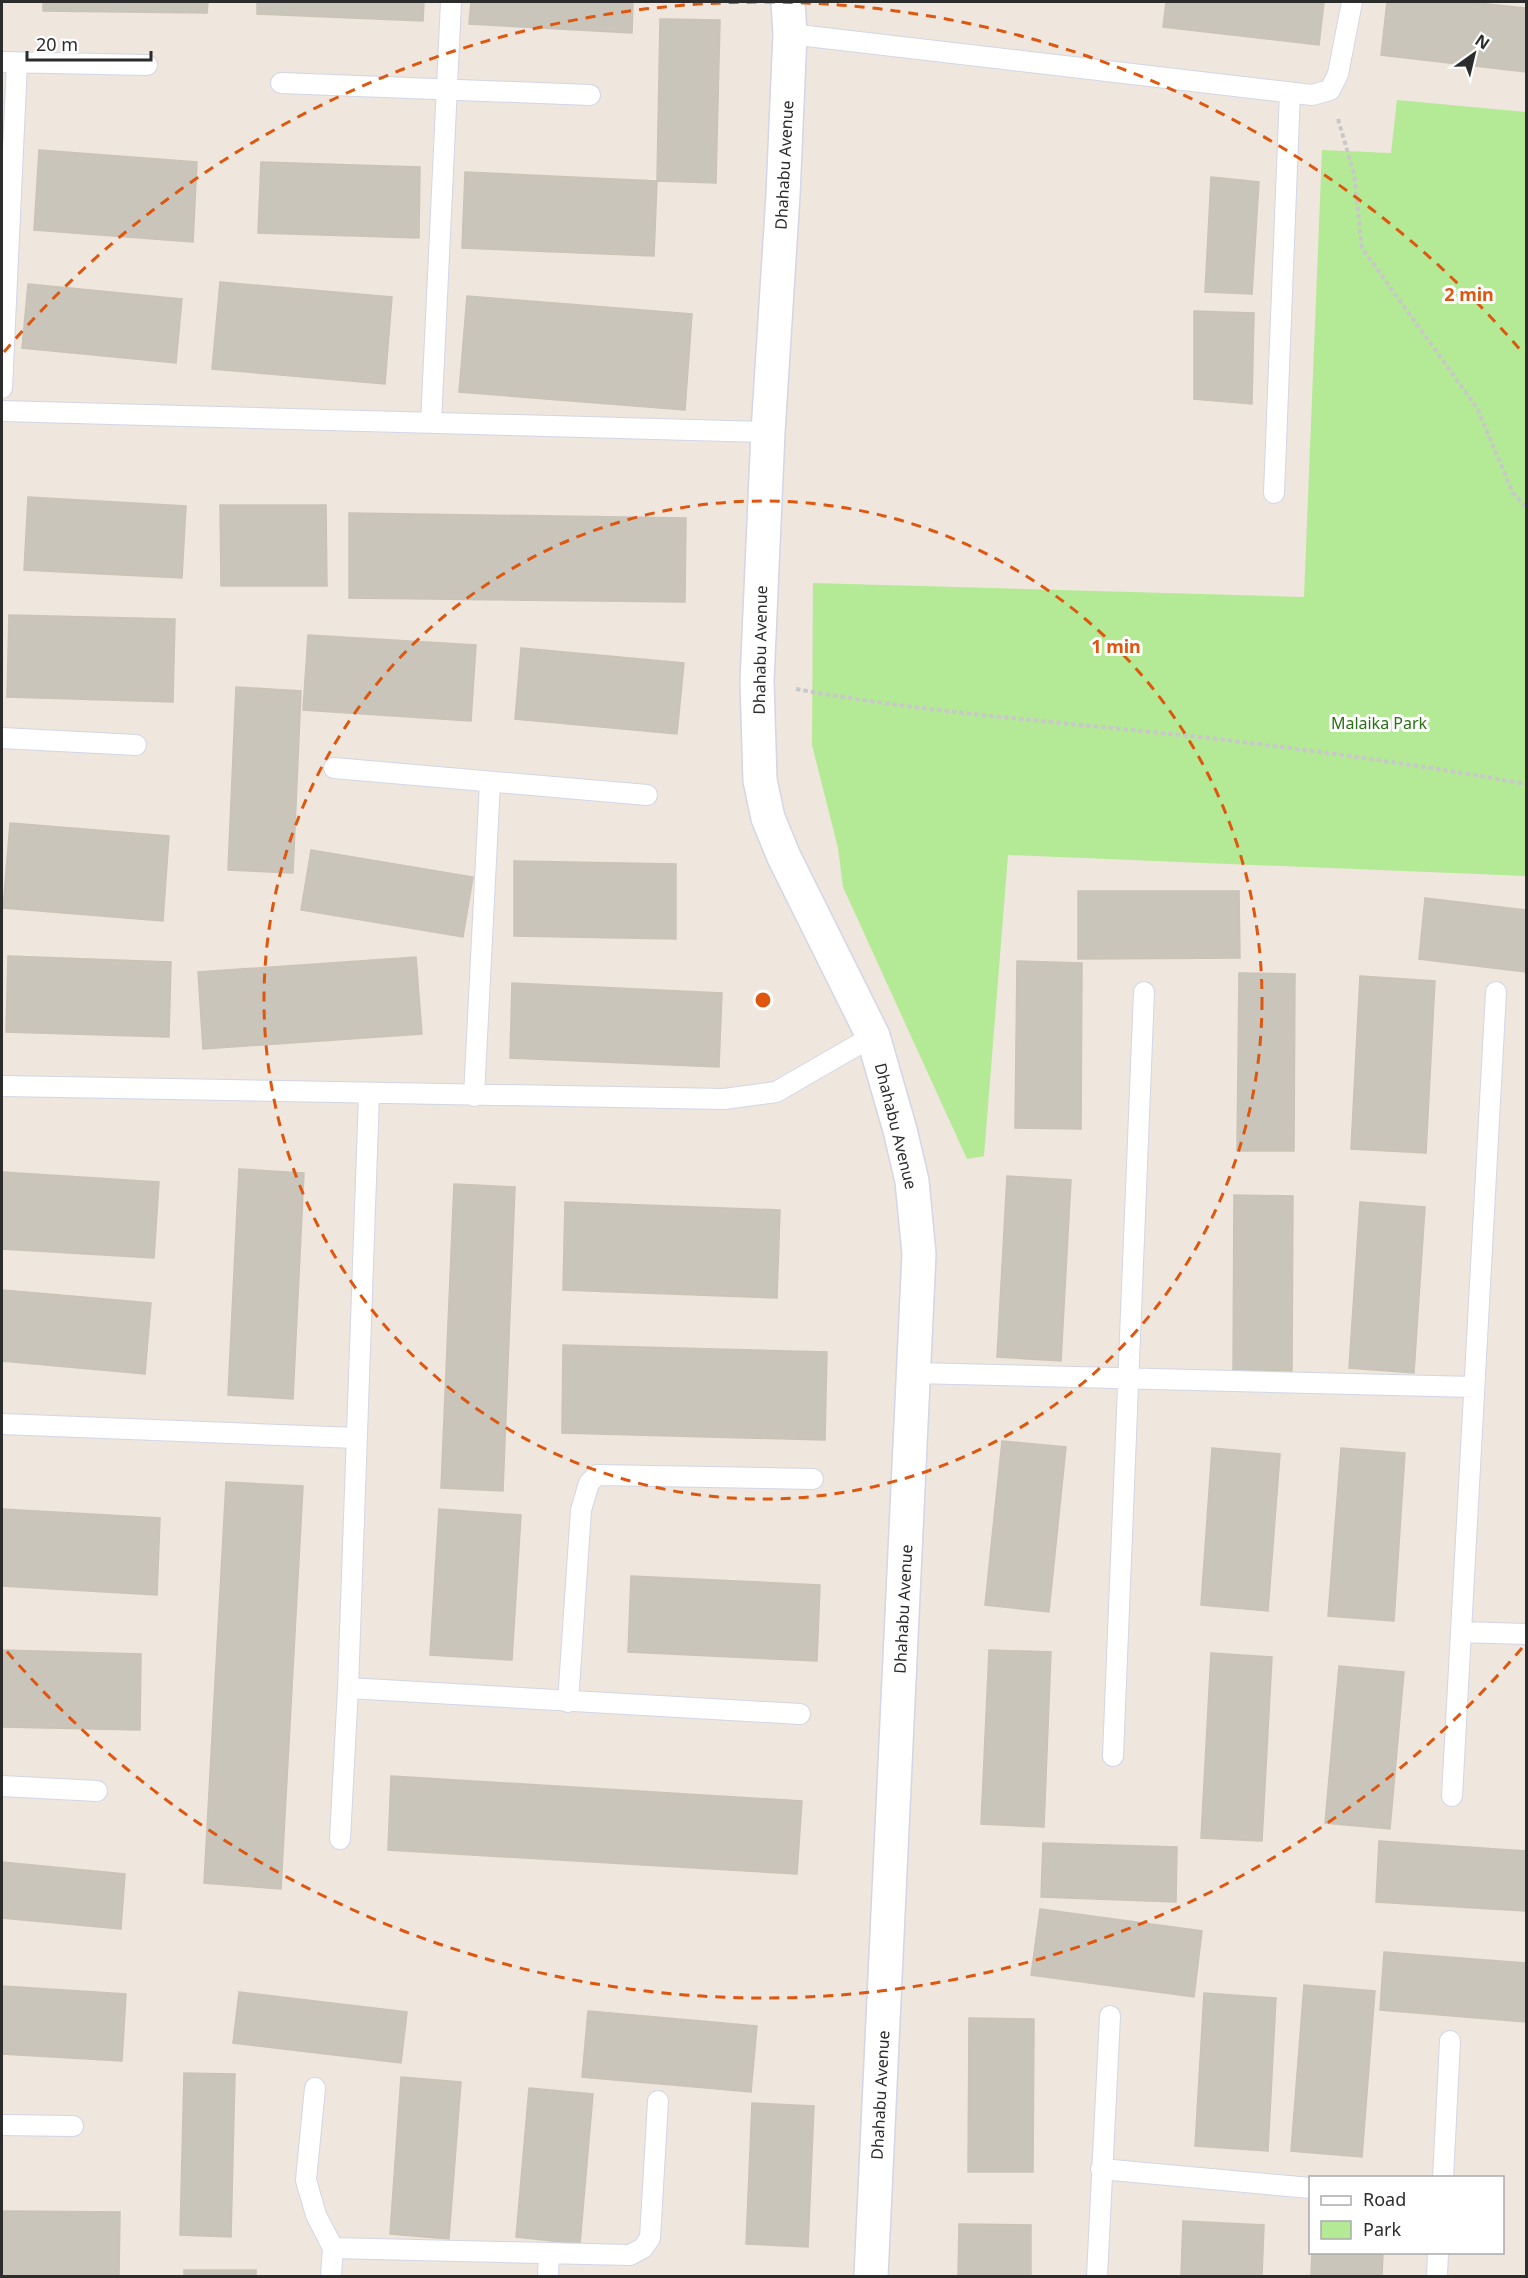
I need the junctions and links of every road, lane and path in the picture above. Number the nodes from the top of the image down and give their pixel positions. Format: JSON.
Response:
{"nodes":[{"id":1,"x":452,"y":2,"type":"edge"},
{"id":2,"x":788,"y":2,"type":"edge"},
{"id":3,"x":1352,"y":2,"type":"edge"},
{"id":4,"x":790,"y":34,"type":"junction"},
{"id":5,"x":9,"y":63,"type":"edge"},
{"id":6,"x":147,"y":65,"type":"dead end"},
{"id":7,"x":281,"y":83,"type":"dead end"},
{"id":8,"x":448,"y":89,"type":"junction"},
{"id":9,"x":1330,"y":90,"type":"junction"},
{"id":10,"x":1290,"y":92,"type":"junction"},
{"id":11,"x":590,"y":94,"type":"dead end"},
{"id":12,"x":2,"y":388,"type":"edge"},
{"id":13,"x":2,"y":411,"type":"edge"},
{"id":14,"x":431,"y":423,"type":"junction"},
{"id":15,"x":768,"y":432,"type":"junction"},
{"id":16,"x":1274,"y":494,"type":"dead end"},
{"id":17,"x":1527,"y":507,"type":"edge"},
{"id":18,"x":757,"y":681,"type":"junction"},
{"id":19,"x":2,"y":738,"type":"edge"},
{"id":20,"x":136,"y":745,"type":"dead end"},
{"id":21,"x":334,"y":768,"type":"dead end"},
{"id":22,"x":490,"y":782,"type":"junction"},
{"id":23,"x":1527,"y":784,"type":"edge"},
{"id":24,"x":647,"y":795,"type":"dead end"},
{"id":25,"x":1144,"y":992,"type":"dead end"},
{"id":26,"x":1496,"y":992,"type":"dead end"},
{"id":27,"x":873,"y":1036,"type":"junction"},
{"id":28,"x":2,"y":1086,"type":"edge"},
{"id":29,"x":369,"y":1095,"type":"junction"},
{"id":30,"x":474,"y":1096,"type":"junction"},
{"id":31,"x":914,"y":1373,"type":"junction"},
{"id":32,"x":1128,"y":1379,"type":"junction"},
{"id":33,"x":1474,"y":1387,"type":"junction"},
{"id":34,"x":2,"y":1424,"type":"edge"},
{"id":35,"x":356,"y":1438,"type":"junction"},
{"id":36,"x":813,"y":1479,"type":"dead end"},
{"id":37,"x":1461,"y":1632,"type":"junction"},
{"id":38,"x":1527,"y":1634,"type":"edge"},
{"id":39,"x":348,"y":1688,"type":"junction"},
{"id":40,"x":568,"y":1702,"type":"junction"},
{"id":41,"x":800,"y":1714,"type":"dead end"},
{"id":42,"x":1113,"y":1756,"type":"dead end"},
{"id":43,"x":2,"y":1786,"type":"edge"},
{"id":44,"x":97,"y":1791,"type":"dead end"},
{"id":45,"x":1452,"y":1796,"type":"dead end"},
{"id":46,"x":340,"y":1839,"type":"dead end"},
{"id":47,"x":1110,"y":2016,"type":"dead end"},
{"id":48,"x":1450,"y":2042,"type":"dead end"},
{"id":49,"x":315,"y":2088,"type":"dead end"},
{"id":50,"x":658,"y":2101,"type":"dead end"},
{"id":51,"x":2,"y":2125,"type":"edge"},
{"id":52,"x":73,"y":2126,"type":"dead end"},
{"id":53,"x":1101,"y":2169,"type":"junction"},
{"id":54,"x":1443,"y":2176,"type":"edge"},
{"id":55,"x":1309,"y":2188,"type":"edge"},
{"id":56,"x":333,"y":2248,"type":"junction"},
{"id":57,"x":549,"y":2254,"type":"junction"},
{"id":58,"x":1438,"y":2254,"type":"edge"},
{"id":59,"x":331,"y":2277,"type":"edge"},
{"id":60,"x":548,"y":2277,"type":"edge"},
{"id":61,"x":871,"y":2277,"type":"edge"},
{"id":62,"x":1097,"y":2277,"type":"edge"},
{"id":63,"x":1437,"y":2277,"type":"edge"}],
"edges":[{"from":1,"to":8,"type":"lane"},
{"from":2,"to":4,"type":"street","name":"Dhahabu Avenue"},
{"from":3,"to":9,"type":"lane"},
{"from":4,"to":10,"type":"lane"},
{"from":4,"to":15,"type":"street","name":"Dhahabu Avenue"},
{"from":5,"to":6,"type":"lane"},
{"from":5,"to":12,"type":"lane"},
{"from":7,"to":8,"type":"lane"},
{"from":8,"to":11,"type":"lane"},
{"from":8,"to":14,"type":"lane"},
{"from":9,"to":10,"type":"lane"},
{"from":9,"to":17,"type":"path"},
{"from":10,"to":16,"type":"lane"},
{"from":13,"to":14,"type":"lane"},
{"from":14,"to":15,"type":"lane"},
{"from":15,"to":18,"type":"street","name":"Dhahabu Avenue"},
{"from":18,"to":23,"type":"path"},
{"from":18,"to":27,"type":"street","name":"Dhahabu Avenue"},
{"from":19,"to":20,"type":"lane"},
{"from":21,"to":22,"type":"lane"},
{"from":22,"to":24,"type":"lane"},
{"from":22,"to":30,"type":"lane"},
{"from":25,"to":32,"type":"lane"},
{"from":26,"to":33,"type":"lane"},
{"from":27,"to":30,"type":"lane"},
{"from":27,"to":31,"type":"street","name":"Dhahabu Avenue"},
{"from":28,"to":29,"type":"lane"},
{"from":29,"to":30,"type":"lane"},
{"from":29,"to":35,"type":"lane"},
{"from":31,"to":32,"type":"lane"},
{"from":31,"to":61,"type":"street","name":"Dhahabu Avenue"},
{"from":32,"to":33,"type":"lane"},
{"from":32,"to":42,"type":"lane"},
{"from":33,"to":37,"type":"lane"},
{"from":34,"to":35,"type":"lane"},
{"from":35,"to":39,"type":"lane"},
{"from":36,"to":40,"type":"lane"},
{"from":37,"to":38,"type":"lane"},
{"from":37,"to":45,"type":"lane"},
{"from":39,"to":40,"type":"lane"},
{"from":39,"to":46,"type":"lane"},
{"from":40,"to":41,"type":"lane"},
{"from":43,"to":44,"type":"lane"},
{"from":47,"to":53,"type":"lane"},
{"from":48,"to":54,"type":"lane"},
{"from":49,"to":56,"type":"lane"},
{"from":50,"to":57,"type":"lane"},
{"from":51,"to":52,"type":"lane"},
{"from":53,"to":55,"type":"lane"},
{"from":53,"to":62,"type":"lane"},
{"from":56,"to":57,"type":"lane"},
{"from":56,"to":59,"type":"lane"},
{"from":57,"to":60,"type":"lane"},
{"from":58,"to":63,"type":"lane"}]}
